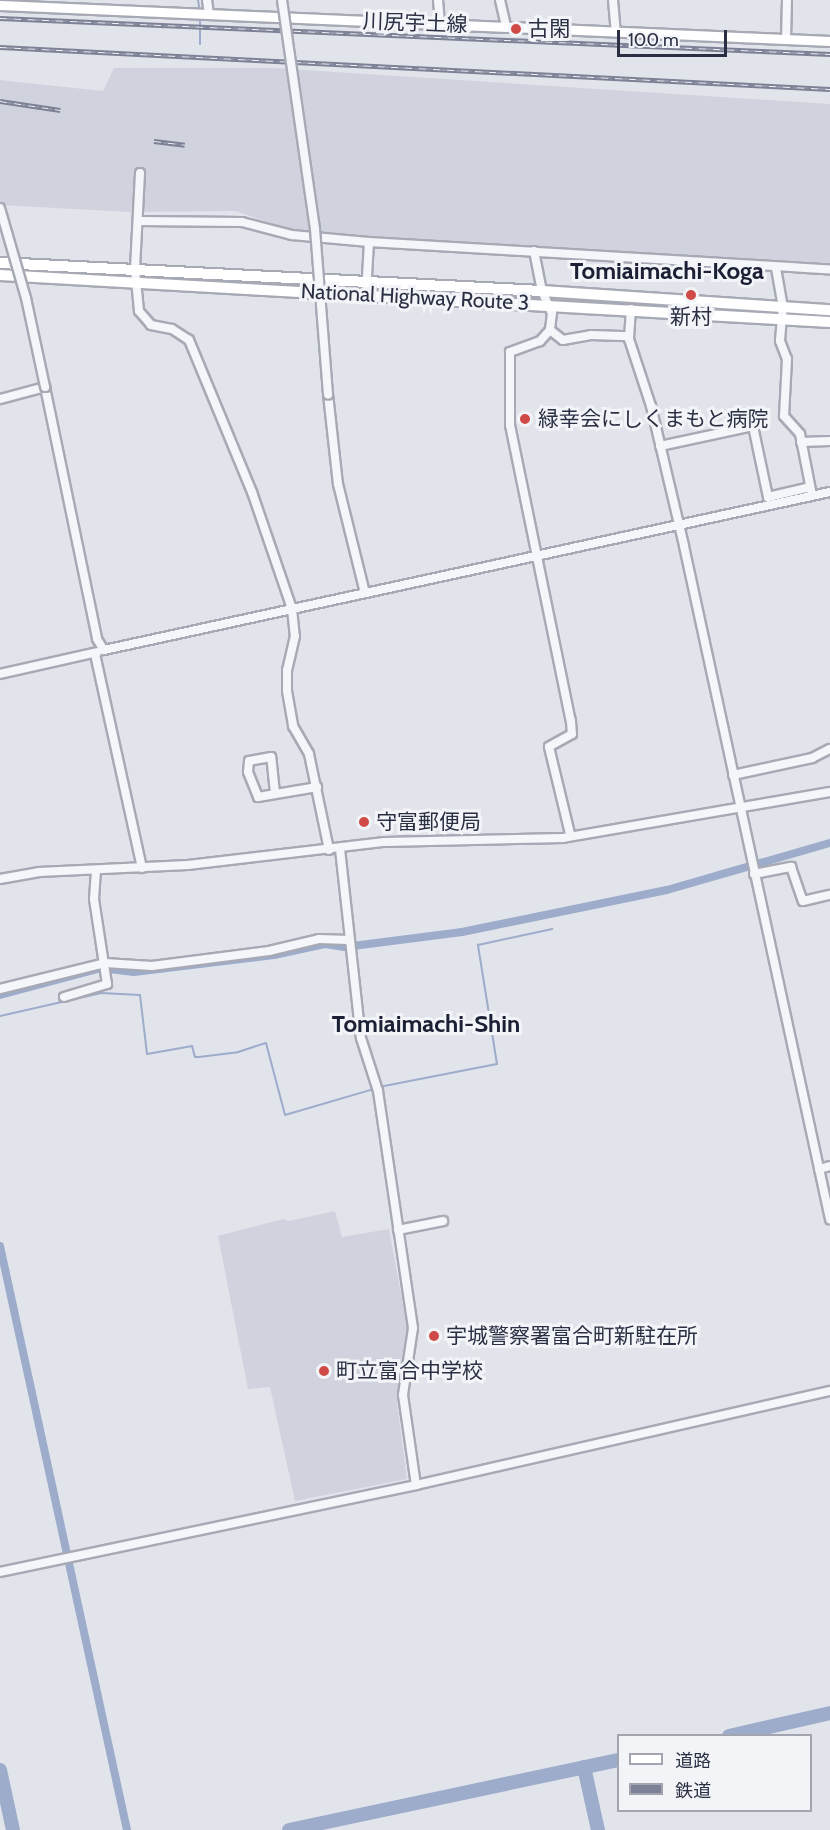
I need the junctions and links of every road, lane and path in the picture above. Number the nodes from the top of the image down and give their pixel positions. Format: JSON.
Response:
{"nodes":[{"id":1,"x":207,"y":0,"type":"edge"},
{"id":2,"x":282,"y":0,"type":"edge"},
{"id":3,"x":438,"y":0,"type":"edge"},
{"id":4,"x":501,"y":0,"type":"edge"},
{"id":5,"x":613,"y":0,"type":"edge"},
{"id":6,"x":787,"y":0,"type":"edge"},
{"id":7,"x":79,"y":4,"type":"edge"},
{"id":8,"x":0,"y":5,"type":"edge"},
{"id":9,"x":209,"y":15,"type":"junction"},
{"id":10,"x":440,"y":23,"type":"junction"},
{"id":11,"x":506,"y":27,"type":"junction"},
{"id":12,"x":616,"y":32,"type":"junction"},
{"id":13,"x":786,"y":40,"type":"junction"},
{"id":14,"x":830,"y":41,"type":"edge"},
{"id":15,"x":140,"y":173,"type":"dead end"},
{"id":16,"x":0,"y":208,"type":"edge"},
{"id":17,"x":139,"y":221,"type":"junction"},
{"id":18,"x":369,"y":242,"type":"junction"},
{"id":19,"x":534,"y":251,"type":"junction"},
{"id":20,"x":0,"y":263,"type":"edge"},
{"id":21,"x":776,"y":268,"type":"junction"},
{"id":22,"x":830,"y":269,"type":"edge"},
{"id":23,"x":0,"y":275,"type":"edge"},
{"id":24,"x":135,"y":276,"type":"junction"},
{"id":25,"x":367,"y":288,"type":"junction"},
{"id":26,"x":542,"y":291,"type":"junction"},
{"id":27,"x":547,"y":304,"type":"junction"},
{"id":28,"x":783,"y":306,"type":"junction"},
{"id":29,"x":631,"y":309,"type":"junction"},
{"id":30,"x":830,"y":310,"type":"edge"},
{"id":31,"x":782,"y":319,"type":"junction"},
{"id":32,"x":830,"y":322,"type":"edge"},
{"id":33,"x":550,"y":330,"type":"junction"},
{"id":34,"x":629,"y":336,"type":"junction"},
{"id":35,"x":45,"y":387,"type":"junction"},
{"id":36,"x":0,"y":399,"type":"edge"},
{"id":37,"x":830,"y":441,"type":"edge"},
{"id":38,"x":801,"y":442,"type":"junction"},
{"id":39,"x":660,"y":446,"type":"junction"},
{"id":40,"x":811,"y":491,"type":"junction"},
{"id":41,"x":830,"y":492,"type":"edge"},
{"id":42,"x":679,"y":525,"type":"junction"},
{"id":43,"x":537,"y":556,"type":"junction"},
{"id":44,"x":371,"y":592,"type":"junction"},
{"id":45,"x":292,"y":609,"type":"junction"},
{"id":46,"x":104,"y":650,"type":"junction"},
{"id":47,"x":95,"y":654,"type":"junction"},
{"id":48,"x":0,"y":674,"type":"edge"},
{"id":49,"x":830,"y":749,"type":"edge"},
{"id":50,"x":733,"y":775,"type":"junction"},
{"id":51,"x":317,"y":787,"type":"junction"},
{"id":52,"x":830,"y":792,"type":"edge"},
{"id":53,"x":275,"y":793,"type":"junction"},
{"id":54,"x":740,"y":807,"type":"junction"},
{"id":55,"x":572,"y":834,"type":"junction"},
{"id":56,"x":340,"y":849,"type":"junction"},
{"id":57,"x":329,"y":850,"type":"junction"},
{"id":58,"x":142,"y":868,"type":"junction"},
{"id":59,"x":96,"y":870,"type":"junction"},
{"id":60,"x":754,"y":873,"type":"junction"},
{"id":61,"x":0,"y":879,"type":"edge"},
{"id":62,"x":830,"y":895,"type":"edge"},
{"id":63,"x":350,"y":945,"type":"junction"},
{"id":64,"x":106,"y":967,"type":"junction"},
{"id":65,"x":0,"y":989,"type":"edge"},
{"id":66,"x":64,"y":997,"type":"dead end"},
{"id":67,"x":830,"y":1166,"type":"edge"},
{"id":68,"x":819,"y":1169,"type":"junction"},
{"id":69,"x":830,"y":1219,"type":"edge"},
{"id":70,"x":443,"y":1221,"type":"dead end"},
{"id":71,"x":398,"y":1230,"type":"junction"},
{"id":72,"x":830,"y":1391,"type":"edge"},
{"id":73,"x":416,"y":1485,"type":"junction"},
{"id":74,"x":0,"y":1572,"type":"edge"}],
"edges":[{"from":1,"to":9,"type":"street"},
{"from":2,"to":44,"type":"street","bridge":true},
{"from":3,"to":10,"type":"street"},
{"from":4,"to":11,"type":"street"},
{"from":5,"to":12,"type":"street"},
{"from":6,"to":13,"type":"street"},
{"from":7,"to":8,"type":"main road","name":"川尻宇土線"},
{"from":7,"to":9,"type":"main road","name":"川尻宇土線"},
{"from":9,"to":10,"type":"main road","name":"川尻宇土線"},
{"from":10,"to":11,"type":"main road","name":"川尻宇土線"},
{"from":11,"to":12,"type":"main road","name":"川尻宇土線"},
{"from":12,"to":13,"type":"main road","name":"川尻宇土線"},
{"from":13,"to":14,"type":"main road","name":"川尻宇土線"},
{"from":15,"to":17,"type":"street"},
{"from":16,"to":35,"type":"street","bridge":true},
{"from":17,"to":18,"type":"street"},
{"from":17,"to":24,"type":"street"},
{"from":18,"to":19,"type":"street"},
{"from":18,"to":25,"type":"street"},
{"from":19,"to":21,"type":"street"},
{"from":19,"to":26,"type":"street"},
{"from":20,"to":24,"type":"highway","name":"National Highway Route 3"},
{"from":21,"to":22,"type":"street"},
{"from":21,"to":28,"type":"street"},
{"from":23,"to":24,"type":"highway","name":"National Highway Route 3"},
{"from":24,"to":25,"type":"highway","name":"National Highway Route 3"},
{"from":24,"to":45,"type":"street"},
{"from":25,"to":26,"type":"highway","name":"National Highway Route 3"},
{"from":25,"to":27,"type":"highway","name":"National Highway Route 3"},
{"from":26,"to":27,"type":"street"},
{"from":26,"to":28,"type":"highway","name":"National Highway Route 3"},
{"from":27,"to":29,"type":"highway","name":"National Highway Route 3"},
{"from":27,"to":33,"type":"street"},
{"from":28,"to":30,"type":"highway","name":"National Highway Route 3"},
{"from":28,"to":31,"type":"street"},
{"from":29,"to":31,"type":"highway","name":"National Highway Route 3"},
{"from":29,"to":34,"type":"street"},
{"from":31,"to":32,"type":"highway","name":"National Highway Route 3"},
{"from":31,"to":38,"type":"street"},
{"from":33,"to":34,"type":"street"},
{"from":33,"to":43,"type":"street"},
{"from":34,"to":39,"type":"street"},
{"from":35,"to":36,"type":"street"},
{"from":35,"to":46,"type":"street"},
{"from":37,"to":38,"type":"street"},
{"from":38,"to":40,"type":"street"},
{"from":39,"to":40,"type":"street"},
{"from":39,"to":42,"type":"street"},
{"from":40,"to":41,"type":"street"},
{"from":40,"to":42,"type":"street"},
{"from":42,"to":43,"type":"street"},
{"from":42,"to":50,"type":"street"},
{"from":43,"to":44,"type":"street"},
{"from":43,"to":55,"type":"street"},
{"from":44,"to":45,"type":"street"},
{"from":45,"to":46,"type":"street"},
{"from":45,"to":51,"type":"street"},
{"from":46,"to":47,"type":"street"},
{"from":47,"to":48,"type":"street"},
{"from":47,"to":58,"type":"street"},
{"from":49,"to":50,"type":"street"},
{"from":50,"to":54,"type":"street"},
{"from":51,"to":53,"type":"street"},
{"from":51,"to":57,"type":"street"},
{"from":52,"to":54,"type":"street"},
{"from":53,"to":53,"type":"street"},
{"from":54,"to":55,"type":"street"},
{"from":54,"to":60,"type":"street"},
{"from":55,"to":56,"type":"street"},
{"from":56,"to":57,"type":"street"},
{"from":56,"to":63,"type":"street"},
{"from":57,"to":58,"type":"street"},
{"from":58,"to":59,"type":"street"},
{"from":59,"to":61,"type":"street"},
{"from":59,"to":64,"type":"street"},
{"from":60,"to":62,"type":"street"},
{"from":60,"to":68,"type":"street"},
{"from":63,"to":64,"type":"street"},
{"from":63,"to":71,"type":"street"},
{"from":64,"to":65,"type":"street"},
{"from":64,"to":66,"type":"street"},
{"from":67,"to":68,"type":"street"},
{"from":68,"to":69,"type":"street"},
{"from":70,"to":71,"type":"street"},
{"from":71,"to":73,"type":"street"},
{"from":72,"to":73,"type":"street"},
{"from":73,"to":74,"type":"street"}]}
